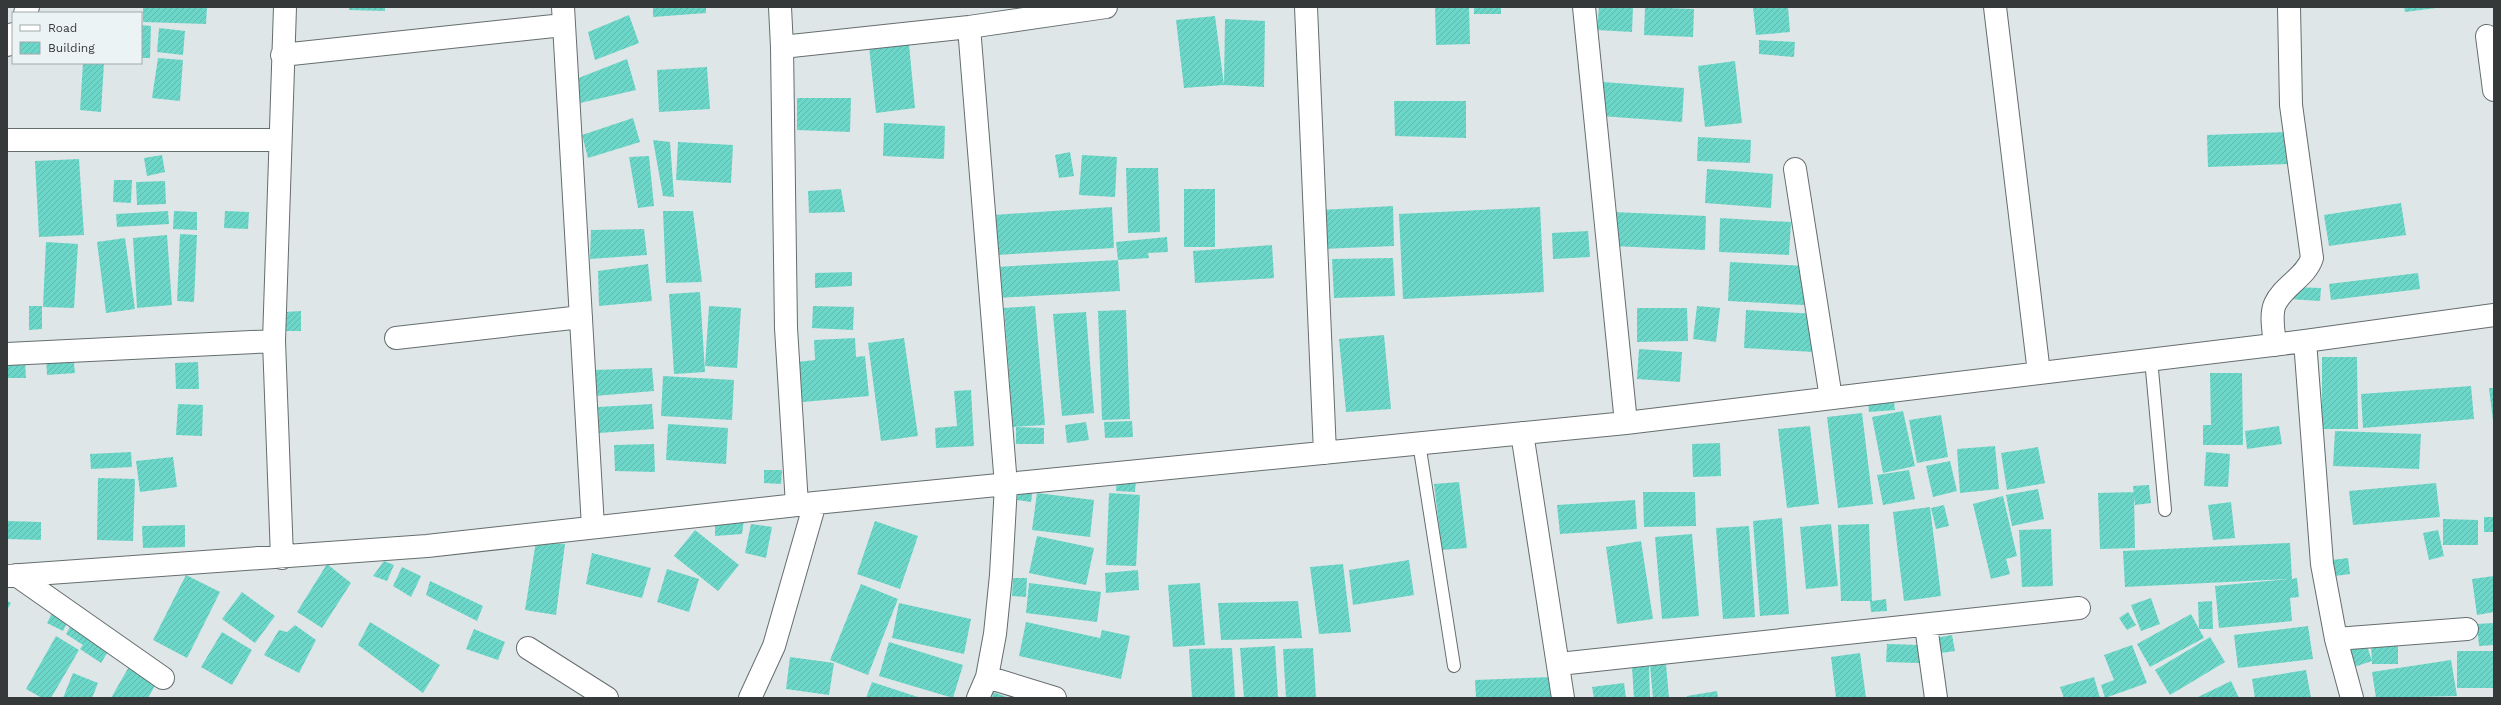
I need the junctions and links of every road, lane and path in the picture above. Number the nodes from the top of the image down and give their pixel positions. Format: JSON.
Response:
{"nodes":[{"id":1,"x":285,"y":7,"type":"edge"},
{"id":2,"x":780,"y":7,"type":"edge"},
{"id":3,"x":1106,"y":7,"type":"edge"},
{"id":4,"x":1306,"y":7,"type":"edge"},
{"id":5,"x":1584,"y":7,"type":"edge"},
{"id":6,"x":1995,"y":7,"type":"edge"},
{"id":7,"x":2289,"y":7,"type":"edge"},
{"id":8,"x":1001,"y":15,"type":"edge"},
{"id":9,"x":563,"y":16,"type":"edge"},
{"id":10,"x":969,"y":27,"type":"junction"},
{"id":11,"x":12,"y":36,"type":"edge"},
{"id":12,"x":2487,"y":36,"type":"dead end"},
{"id":13,"x":7,"y":45,"type":"edge"},
{"id":14,"x":782,"y":47,"type":"junction"},
{"id":15,"x":282,"y":55,"type":"junction"},
{"id":16,"x":2494,"y":90,"type":"edge"},
{"id":17,"x":7,"y":140,"type":"edge"},
{"id":18,"x":280,"y":140,"type":"junction"},
{"id":19,"x":1795,"y":169,"type":"dead end"},
{"id":20,"x":2494,"y":315,"type":"edge"},
{"id":21,"x":581,"y":317,"type":"junction"},
{"id":22,"x":396,"y":338,"type":"dead end"},
{"id":23,"x":2305,"y":341,"type":"junction"},
{"id":24,"x":274,"y":342,"type":"junction"},
{"id":25,"x":2275,"y":345,"type":"junction"},
{"id":26,"x":7,"y":354,"type":"edge"},
{"id":27,"x":2151,"y":360,"type":"junction"},
{"id":28,"x":2039,"y":373,"type":"junction"},
{"id":29,"x":1831,"y":398,"type":"junction"},
{"id":30,"x":1626,"y":423,"type":"junction"},
{"id":31,"x":1522,"y":433,"type":"junction"},
{"id":32,"x":1419,"y":443,"type":"junction"},
{"id":33,"x":1325,"y":453,"type":"junction"},
{"id":34,"x":1006,"y":484,"type":"junction"},
{"id":35,"x":806,"y":504,"type":"junction"},
{"id":36,"x":2165,"y":510,"type":"dead end"},
{"id":37,"x":593,"y":527,"type":"junction"},
{"id":38,"x":282,"y":558,"type":"junction"},
{"id":39,"x":11,"y":576,"type":"edge"},
{"id":40,"x":2079,"y":608,"type":"dead end"},
{"id":41,"x":1926,"y":626,"type":"junction"},
{"id":42,"x":2467,"y":629,"type":"dead end"},
{"id":43,"x":2336,"y":639,"type":"junction"},
{"id":44,"x":528,"y":648,"type":"dead end"},
{"id":45,"x":1559,"y":664,"type":"junction"},
{"id":46,"x":1454,"y":666,"type":"dead end"},
{"id":47,"x":163,"y":678,"type":"dead end"},
{"id":48,"x":987,"y":678,"type":"junction"},
{"id":49,"x":607,"y":698,"type":"edge"},
{"id":50,"x":750,"y":698,"type":"edge"},
{"id":51,"x":978,"y":698,"type":"edge"},
{"id":52,"x":1055,"y":698,"type":"edge"},
{"id":53,"x":1563,"y":698,"type":"edge"},
{"id":54,"x":1936,"y":698,"type":"edge"},
{"id":55,"x":2352,"y":698,"type":"edge"}],
"edges":[{"from":1,"to":15,"type":"street"},
{"from":2,"to":14,"type":"street"},
{"from":3,"to":8,"type":"street"},
{"from":4,"to":33,"type":"street"},
{"from":5,"to":30,"type":"street"},
{"from":6,"to":28,"type":"street"},
{"from":7,"to":25,"type":"street"},
{"from":8,"to":10,"type":"street"},
{"from":9,"to":15,"type":"street"},
{"from":9,"to":21,"type":"street"},
{"from":10,"to":14,"type":"street"},
{"from":10,"to":34,"type":"street"},
{"from":11,"to":13,"type":"street"},
{"from":12,"to":16,"type":"street"},
{"from":14,"to":35,"type":"street"},
{"from":15,"to":18,"type":"street"},
{"from":17,"to":18,"type":"street"},
{"from":18,"to":24,"type":"street"},
{"from":19,"to":29,"type":"street"},
{"from":20,"to":23,"type":"street"},
{"from":21,"to":22,"type":"street"},
{"from":21,"to":37,"type":"street"},
{"from":23,"to":25,"type":"street"},
{"from":23,"to":43,"type":"street"},
{"from":24,"to":26,"type":"street"},
{"from":24,"to":38,"type":"street"},
{"from":25,"to":27,"type":"street"},
{"from":27,"to":28,"type":"street"},
{"from":27,"to":36,"type":"lane"},
{"from":28,"to":29,"type":"street"},
{"from":29,"to":30,"type":"street"},
{"from":30,"to":31,"type":"street"},
{"from":31,"to":32,"type":"street"},
{"from":31,"to":45,"type":"street"},
{"from":32,"to":33,"type":"street"},
{"from":32,"to":46,"type":"lane"},
{"from":33,"to":34,"type":"street"},
{"from":34,"to":35,"type":"street"},
{"from":34,"to":48,"type":"street"},
{"from":35,"to":37,"type":"street"},
{"from":35,"to":50,"type":"street"},
{"from":37,"to":38,"type":"street"},
{"from":38,"to":39,"type":"street"},
{"from":39,"to":47,"type":"street"},
{"from":40,"to":41,"type":"street"},
{"from":41,"to":45,"type":"street"},
{"from":41,"to":54,"type":"street"},
{"from":42,"to":43,"type":"street"},
{"from":43,"to":55,"type":"street"},
{"from":44,"to":49,"type":"street"},
{"from":45,"to":53,"type":"street"},
{"from":48,"to":51,"type":"street"},
{"from":48,"to":52,"type":"street"}]}
